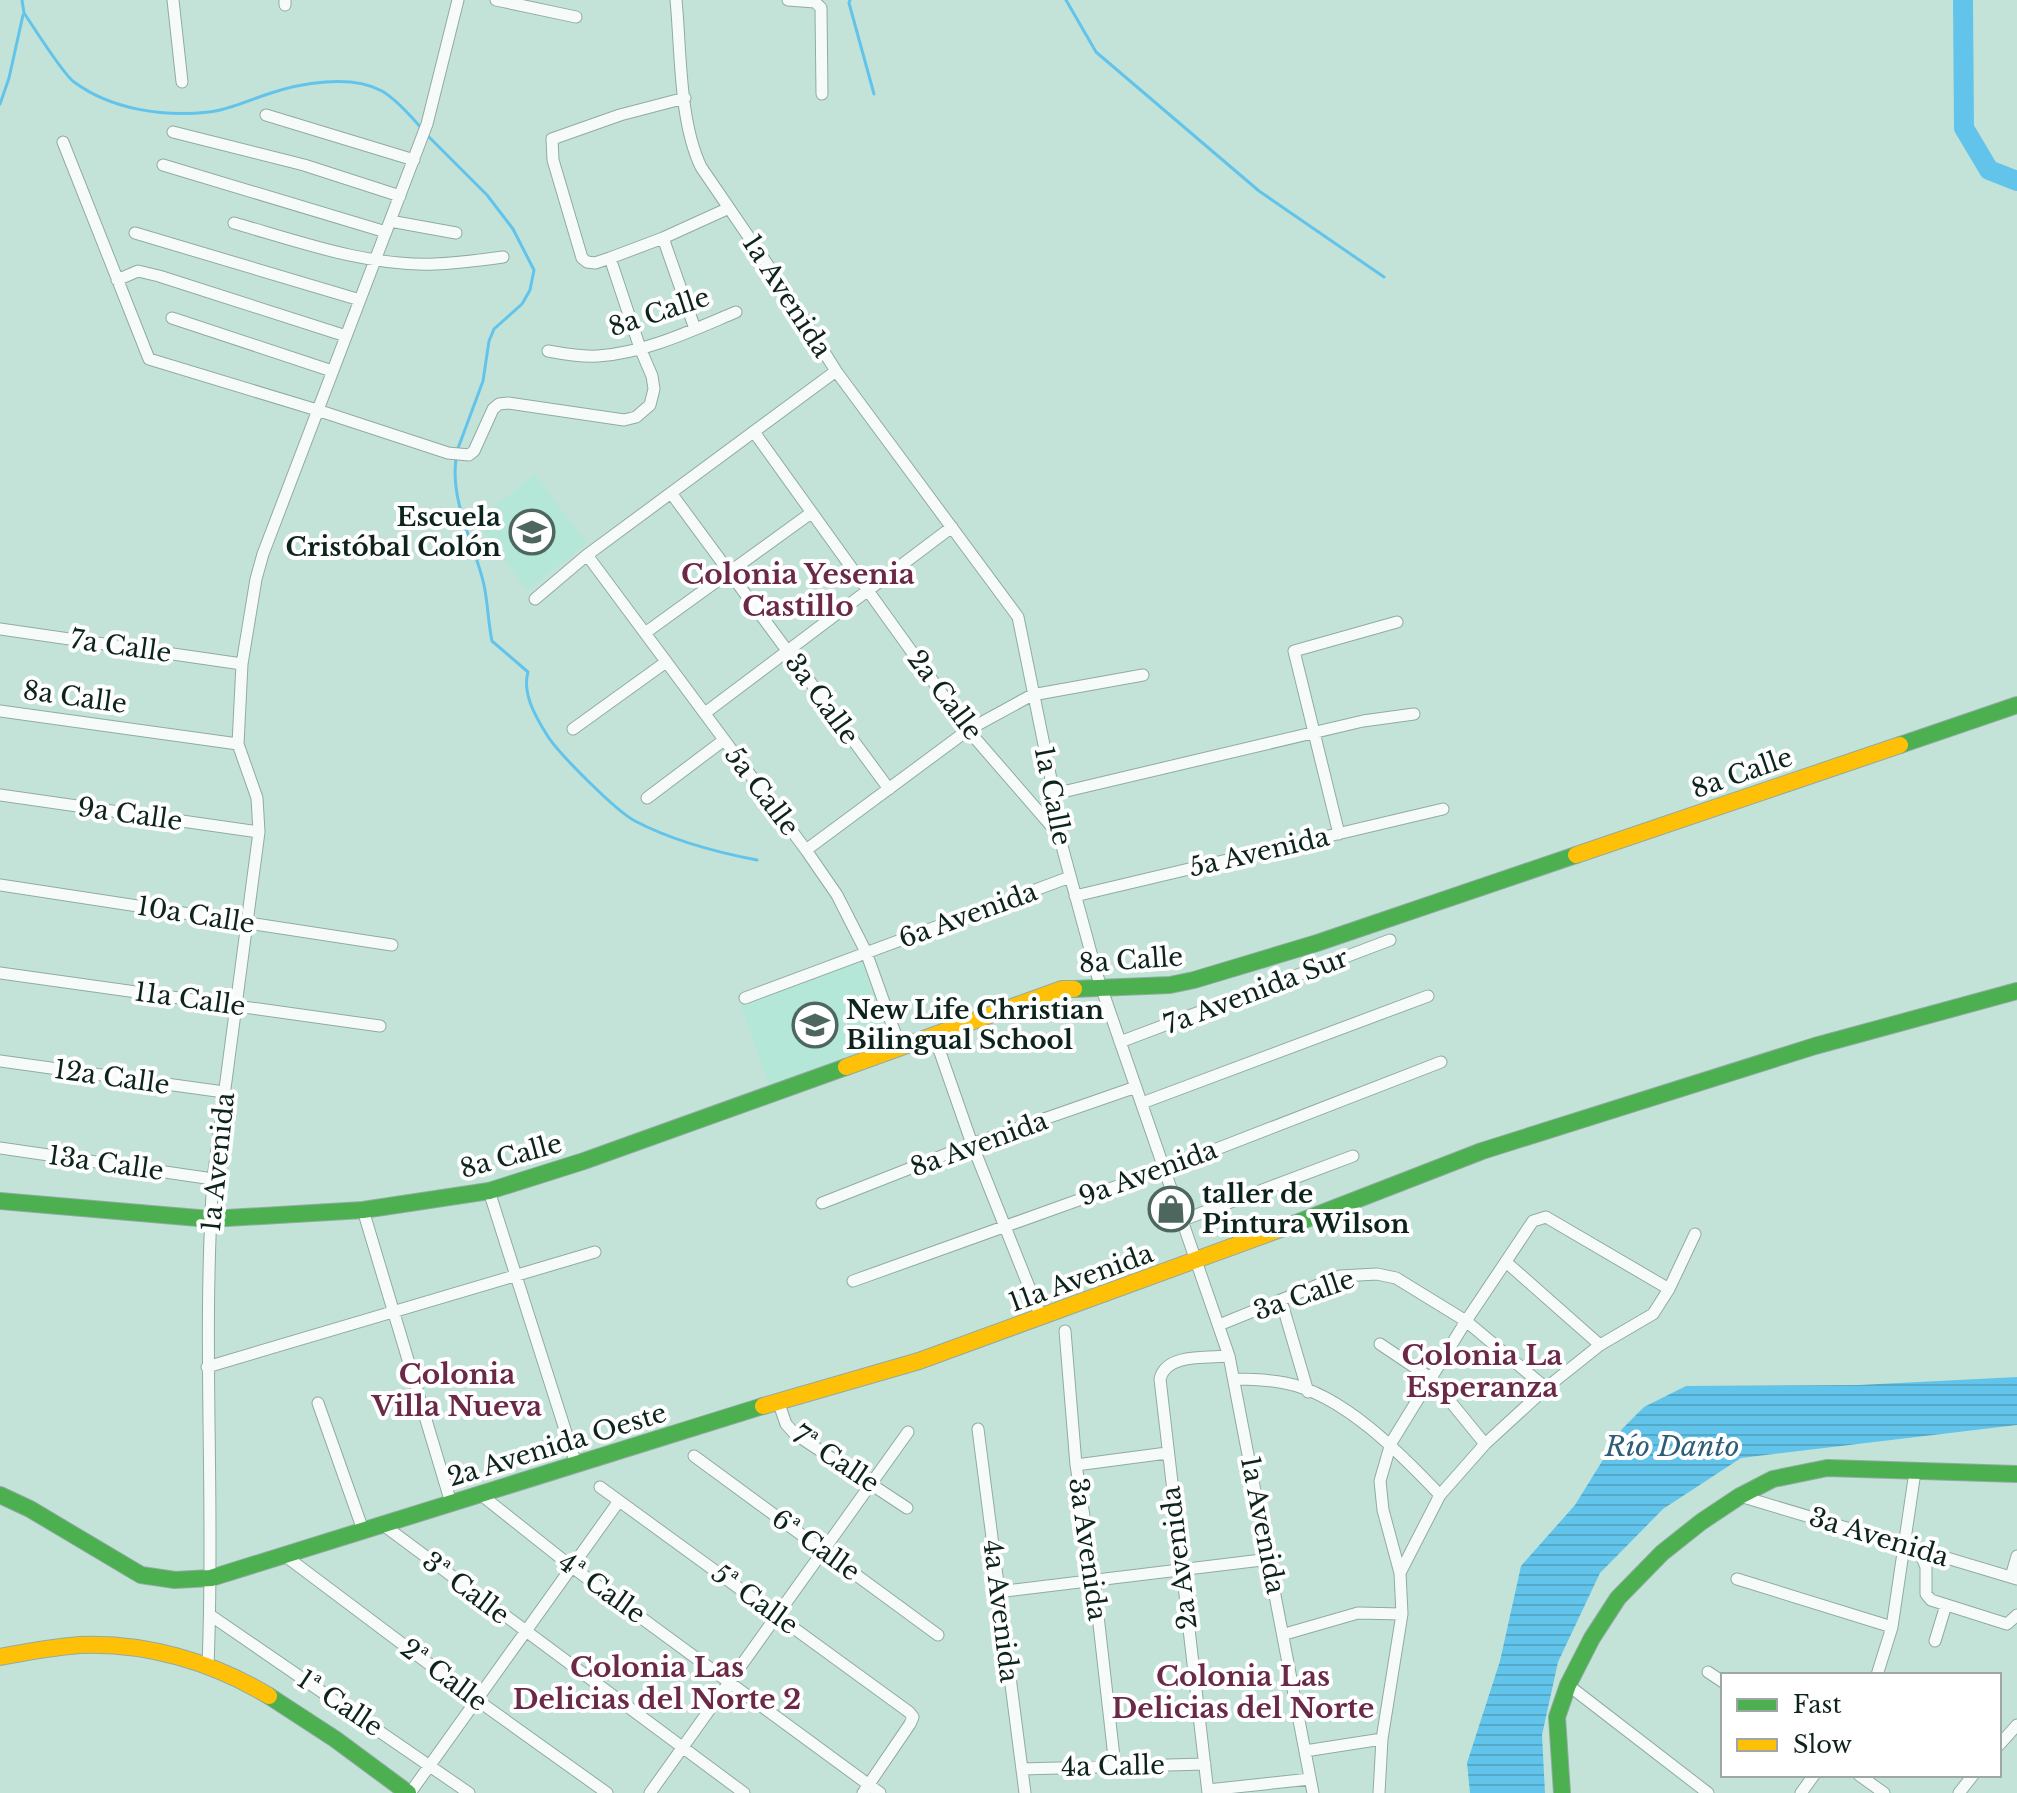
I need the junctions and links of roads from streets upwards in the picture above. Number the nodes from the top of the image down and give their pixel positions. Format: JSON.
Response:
{"nodes":[{"id":1,"x":173,"y":0,"type":"edge"},
{"id":2,"x":458,"y":0,"type":"edge"},
{"id":3,"x":496,"y":0,"type":"edge"},
{"id":4,"x":676,"y":0,"type":"edge"},
{"id":5,"x":788,"y":0,"type":"edge"},
{"id":6,"x":576,"y":17,"type":"dead end"},
{"id":7,"x":182,"y":82,"type":"dead end"},
{"id":8,"x":822,"y":94,"type":"dead end"},
{"id":9,"x":685,"y":98,"type":"junction"},
{"id":10,"x":266,"y":115,"type":"dead end"},
{"id":11,"x":173,"y":132,"type":"dead end"},
{"id":12,"x":63,"y":142,"type":"dead end"},
{"id":13,"x":414,"y":160,"type":"junction"},
{"id":14,"x":163,"y":165,"type":"dead end"},
{"id":15,"x":400,"y":196,"type":"junction"},
{"id":16,"x":729,"y":208,"type":"junction"},
{"id":17,"x":234,"y":223,"type":"dead end"},
{"id":18,"x":388,"y":226,"type":"junction"},
{"id":19,"x":135,"y":233,"type":"dead end"},
{"id":20,"x":456,"y":233,"type":"dead end"},
{"id":21,"x":663,"y":238,"type":"junction"},
{"id":22,"x":503,"y":257,"type":"dead end"},
{"id":23,"x":610,"y":258,"type":"junction"},
{"id":24,"x":376,"y":259,"type":"junction"},
{"id":25,"x":117,"y":280,"type":"junction"},
{"id":26,"x":360,"y":300,"type":"junction"},
{"id":27,"x":736,"y":312,"type":"dead end"},
{"id":28,"x":172,"y":318,"type":"dead end"},
{"id":29,"x":695,"y":329,"type":"junction"},
{"id":30,"x":346,"y":336,"type":"junction"},
{"id":31,"x":640,"y":348,"type":"junction"},
{"id":32,"x":548,"y":351,"type":"dead end"},
{"id":33,"x":332,"y":371,"type":"junction"},
{"id":34,"x":836,"y":371,"type":"junction"},
{"id":35,"x":317,"y":410,"type":"junction"},
{"id":36,"x":754,"y":432,"type":"junction"},
{"id":37,"x":671,"y":493,"type":"junction"},
{"id":38,"x":811,"y":513,"type":"junction"},
{"id":39,"x":952,"y":527,"type":"junction"},
{"id":40,"x":587,"y":555,"type":"junction"},
{"id":41,"x":729,"y":574,"type":"junction"},
{"id":42,"x":868,"y":591,"type":"junction"},
{"id":43,"x":535,"y":599,"type":"dead end"},
{"id":44,"x":1397,"y":622,"type":"dead end"},
{"id":45,"x":0,"y":629,"type":"edge"},
{"id":46,"x":645,"y":633,"type":"junction"},
{"id":47,"x":787,"y":651,"type":"junction"},
{"id":48,"x":666,"y":662,"type":"junction"},
{"id":49,"x":242,"y":664,"type":"junction"},
{"id":50,"x":1143,"y":675,"type":"dead end"},
{"id":51,"x":1032,"y":695,"type":"junction"},
{"id":52,"x":2017,"y":705,"type":"edge"},
{"id":53,"x":0,"y":711,"type":"edge"},
{"id":54,"x":705,"y":713,"type":"junction"},
{"id":55,"x":1414,"y":714,"type":"dead end"},
{"id":56,"x":573,"y":729,"type":"dead end"},
{"id":57,"x":968,"y":730,"type":"junction"},
{"id":58,"x":1314,"y":732,"type":"junction"},
{"id":59,"x":724,"y":740,"type":"junction"},
{"id":60,"x":238,"y":744,"type":"junction"},
{"id":61,"x":889,"y":789,"type":"junction"},
{"id":62,"x":1054,"y":794,"type":"junction"},
{"id":63,"x":0,"y":795,"type":"edge"},
{"id":64,"x":647,"y":798,"type":"dead end"},
{"id":65,"x":1443,"y":809,"type":"dead end"},
{"id":66,"x":259,"y":832,"type":"junction"},
{"id":67,"x":1339,"y":834,"type":"junction"},
{"id":68,"x":1059,"y":835,"type":"junction"},
{"id":69,"x":806,"y":850,"type":"junction"},
{"id":70,"x":1070,"y":877,"type":"junction"},
{"id":71,"x":0,"y":885,"type":"edge"},
{"id":72,"x":1075,"y":896,"type":"junction"},
{"id":73,"x":248,"y":923,"type":"junction"},
{"id":74,"x":1390,"y":940,"type":"dead end"},
{"id":75,"x":392,"y":945,"type":"dead end"},
{"id":76,"x":866,"y":952,"type":"junction"},
{"id":77,"x":0,"y":973,"type":"edge"},
{"id":78,"x":1101,"y":987,"type":"junction"},
{"id":79,"x":2017,"y":991,"type":"edge"},
{"id":80,"x":1428,"y":996,"type":"dead end"},
{"id":81,"x":745,"y":998,"type":"dead end"},
{"id":82,"x":238,"y":1006,"type":"junction"},
{"id":83,"x":380,"y":1026,"type":"dead end"},
{"id":84,"x":934,"y":1035,"type":"junction"},
{"id":85,"x":1120,"y":1042,"type":"junction"},
{"id":86,"x":900,"y":1047,"type":"junction"},
{"id":87,"x":0,"y":1061,"type":"edge"},
{"id":88,"x":1441,"y":1062,"type":"dead end"},
{"id":89,"x":1136,"y":1087,"type":"junction"},
{"id":90,"x":224,"y":1092,"type":"junction"},
{"id":91,"x":1142,"y":1103,"type":"junction"},
{"id":92,"x":972,"y":1144,"type":"junction"},
{"id":93,"x":0,"y":1148,"type":"edge"},
{"id":94,"x":1353,"y":1156,"type":"dead end"},
{"id":95,"x":1165,"y":1169,"type":"junction"},
{"id":96,"x":213,"y":1179,"type":"junction"},
{"id":97,"x":489,"y":1191,"type":"junction"},
{"id":98,"x":0,"y":1201,"type":"edge"},
{"id":99,"x":822,"y":1203,"type":"dead end"},
{"id":100,"x":363,"y":1210,"type":"junction"},
{"id":101,"x":210,"y":1219,"type":"junction"},
{"id":102,"x":1183,"y":1220,"type":"junction"},
{"id":103,"x":1005,"y":1225,"type":"junction"},
{"id":104,"x":1695,"y":1234,"type":"dead end"},
{"id":105,"x":595,"y":1252,"type":"dead end"},
{"id":106,"x":1198,"y":1261,"type":"junction"},
{"id":107,"x":1506,"y":1262,"type":"junction"},
{"id":108,"x":515,"y":1276,"type":"junction"},
{"id":109,"x":853,"y":1281,"type":"dead end"},
{"id":110,"x":1669,"y":1289,"type":"junction"},
{"id":111,"x":1281,"y":1300,"type":"junction"},
{"id":112,"x":394,"y":1312,"type":"junction"},
{"id":113,"x":1041,"y":1317,"type":"junction"},
{"id":114,"x":1466,"y":1321,"type":"junction"},
{"id":115,"x":1219,"y":1325,"type":"junction"},
{"id":116,"x":1065,"y":1331,"type":"dead end"},
{"id":117,"x":1380,"y":1344,"type":"dead end"},
{"id":118,"x":1600,"y":1345,"type":"junction"},
{"id":119,"x":1229,"y":1356,"type":"junction"},
{"id":120,"x":919,"y":1361,"type":"joint"},
{"id":121,"x":207,"y":1367,"type":"junction"},
{"id":122,"x":1235,"y":1379,"type":"junction"},
{"id":123,"x":1432,"y":1379,"type":"junction"},
{"id":124,"x":1546,"y":1388,"type":"junction"},
{"id":125,"x":1308,"y":1392,"type":"junction"},
{"id":126,"x":778,"y":1401,"type":"junction"},
{"id":127,"x":318,"y":1403,"type":"dead end"},
{"id":128,"x":978,"y":1429,"type":"dead end"},
{"id":129,"x":908,"y":1432,"type":"dead end"},
{"id":130,"x":1391,"y":1443,"type":"junction"},
{"id":131,"x":1485,"y":1444,"type":"junction"},
{"id":132,"x":1167,"y":1453,"type":"junction"},
{"id":133,"x":694,"y":1456,"type":"dead end"},
{"id":134,"x":576,"y":1464,"type":"junction"},
{"id":135,"x":1076,"y":1465,"type":"junction"},
{"id":136,"x":1915,"y":1472,"type":"junction"},
{"id":137,"x":2017,"y":1474,"type":"edge"},
{"id":138,"x":873,"y":1484,"type":"junction"},
{"id":139,"x":600,"y":1487,"type":"dead end"},
{"id":140,"x":480,"y":1494,"type":"junction"},
{"id":141,"x":0,"y":1495,"type":"edge"},
{"id":142,"x":1440,"y":1495,"type":"junction"},
{"id":143,"x":1740,"y":1496,"type":"junction"},
{"id":144,"x":619,"y":1501,"type":"junction"},
{"id":145,"x":451,"y":1503,"type":"junction"},
{"id":146,"x":907,"y":1508,"type":"dead end"},
{"id":147,"x":382,"y":1524,"type":"junction"},
{"id":148,"x":363,"y":1530,"type":"junction"},
{"id":149,"x":1906,"y":1546,"type":"junction"},
{"id":150,"x":1919,"y":1550,"type":"junction"},
{"id":151,"x":824,"y":1551,"type":"junction"},
{"id":152,"x":284,"y":1555,"type":"junction"},
{"id":153,"x":2017,"y":1556,"type":"edge"},
{"id":154,"x":1270,"y":1559,"type":"junction"},
{"id":155,"x":572,"y":1567,"type":"junction"},
{"id":156,"x":1180,"y":1569,"type":"junction"},
{"id":157,"x":1400,"y":1573,"type":"junction"},
{"id":158,"x":211,"y":1578,"type":"junction"},
{"id":159,"x":2014,"y":1578,"type":"edge"},
{"id":160,"x":1737,"y":1579,"type":"dead end"},
{"id":161,"x":1094,"y":1580,"type":"junction"},
{"id":162,"x":998,"y":1592,"type":"junction"},
{"id":163,"x":1946,"y":1605,"type":"junction"},
{"id":164,"x":777,"y":1614,"type":"junction"},
{"id":165,"x":1402,"y":1614,"type":"junction"},
{"id":166,"x":210,"y":1615,"type":"junction"},
{"id":167,"x":2017,"y":1615,"type":"edge"},
{"id":168,"x":1892,"y":1627,"type":"junction"},
{"id":169,"x":525,"y":1632,"type":"junction"},
{"id":170,"x":1285,"y":1634,"type":"junction"},
{"id":171,"x":938,"y":1635,"type":"dead end"},
{"id":172,"x":1935,"y":1641,"type":"dead end"},
{"id":173,"x":0,"y":1657,"type":"edge"},
{"id":174,"x":208,"y":1665,"type":"junction"},
{"id":175,"x":1708,"y":1672,"type":"dead end"},
{"id":176,"x":1878,"y":1673,"type":"edge"},
{"id":177,"x":729,"y":1680,"type":"junction"},
{"id":178,"x":1721,"y":1681,"type":"edge"},
{"id":179,"x":1568,"y":1685,"type":"junction"},
{"id":180,"x":477,"y":1700,"type":"junction"},
{"id":181,"x":2017,"y":1725,"type":"edge"},
{"id":182,"x":1382,"y":1739,"type":"junction"},
{"id":183,"x":2001,"y":1743,"type":"edge"},
{"id":184,"x":682,"y":1747,"type":"junction"},
{"id":185,"x":1305,"y":1751,"type":"junction"},
{"id":186,"x":1205,"y":1764,"type":"junction"},
{"id":187,"x":430,"y":1765,"type":"junction"},
{"id":188,"x":1115,"y":1766,"type":"junction"},
{"id":189,"x":1022,"y":1769,"type":"junction"},
{"id":190,"x":1862,"y":1777,"type":"edge"},
{"id":191,"x":1971,"y":1777,"type":"edge"},
{"id":192,"x":1310,"y":1779,"type":"junction"},
{"id":193,"x":866,"y":1789,"type":"edge"},
{"id":194,"x":1208,"y":1792,"type":"edge"},
{"id":195,"x":409,"y":1793,"type":"edge"},
{"id":196,"x":469,"y":1793,"type":"edge"},
{"id":197,"x":607,"y":1793,"type":"edge"},
{"id":198,"x":650,"y":1793,"type":"edge"},
{"id":199,"x":744,"y":1793,"type":"edge"},
{"id":200,"x":880,"y":1793,"type":"edge"},
{"id":201,"x":1025,"y":1793,"type":"edge"},
{"id":202,"x":1313,"y":1793,"type":"edge"},
{"id":203,"x":1379,"y":1793,"type":"edge"},
{"id":204,"x":1562,"y":1793,"type":"edge"},
{"id":205,"x":1708,"y":1793,"type":"edge"},
{"id":206,"x":1884,"y":1793,"type":"edge"},
{"id":207,"x":1959,"y":1793,"type":"edge"}],
"edges":[{"from":1,"to":7,"type":"street"},
{"from":2,"to":13,"type":"street","name":"1a Avenida"},
{"from":3,"to":6,"type":"street"},
{"from":4,"to":9,"type":"street","name":"1a Avenida"},
{"from":5,"to":8,"type":"street"},
{"from":9,"to":16,"type":"street","name":"1a Avenida"},
{"from":9,"to":23,"type":"street"},
{"from":10,"to":13,"type":"street"},
{"from":11,"to":15,"type":"street"},
{"from":12,"to":25,"type":"street"},
{"from":13,"to":15,"type":"street","name":"1a Avenida"},
{"from":14,"to":18,"type":"street"},
{"from":15,"to":18,"type":"street","name":"1a Avenida"},
{"from":16,"to":21,"type":"street"},
{"from":16,"to":34,"type":"street","name":"1a Avenida"},
{"from":17,"to":24,"type":"street"},
{"from":18,"to":20,"type":"street"},
{"from":18,"to":24,"type":"street","name":"1a Avenida"},
{"from":19,"to":26,"type":"street"},
{"from":21,"to":23,"type":"street"},
{"from":21,"to":29,"type":"street"},
{"from":22,"to":24,"type":"street"},
{"from":23,"to":31,"type":"street"},
{"from":24,"to":26,"type":"street","name":"1a Avenida"},
{"from":25,"to":30,"type":"street"},
{"from":25,"to":35,"type":"street"},
{"from":26,"to":30,"type":"street","name":"1a Avenida"},
{"from":27,"to":29,"type":"street","name":"8a Calle"},
{"from":28,"to":33,"type":"street"},
{"from":29,"to":31,"type":"street","name":"8a Calle"},
{"from":30,"to":33,"type":"street","name":"1a Avenida"},
{"from":31,"to":32,"type":"street","name":"8a Calle"},
{"from":31,"to":35,"type":"street"},
{"from":33,"to":35,"type":"street","name":"1a Avenida"},
{"from":34,"to":36,"type":"street","name":"1a Avenida"},
{"from":34,"to":39,"type":"street","name":"1a Calle"},
{"from":35,"to":49,"type":"street","name":"1a Avenida"},
{"from":36,"to":37,"type":"street","name":"1a Avenida"},
{"from":36,"to":38,"type":"street","name":"2a Calle"},
{"from":37,"to":40,"type":"street","name":"1a Avenida"},
{"from":37,"to":41,"type":"street","name":"3a Calle"},
{"from":38,"to":41,"type":"street"},
{"from":38,"to":42,"type":"street","name":"2a Calle"},
{"from":39,"to":42,"type":"street"},
{"from":39,"to":51,"type":"street","name":"1a Calle"},
{"from":40,"to":43,"type":"street","name":"1a Avenida"},
{"from":40,"to":46,"type":"street","name":"5a Calle"},
{"from":41,"to":46,"type":"street"},
{"from":41,"to":47,"type":"street","name":"3a Calle"},
{"from":42,"to":47,"type":"street"},
{"from":42,"to":57,"type":"street","name":"2a Calle"},
{"from":44,"to":58,"type":"street"},
{"from":45,"to":49,"type":"street","name":"7a Calle"},
{"from":46,"to":48,"type":"street","name":"5a Calle"},
{"from":47,"to":54,"type":"street"},
{"from":47,"to":61,"type":"street","name":"3a Calle"},
{"from":48,"to":54,"type":"street","name":"5a Calle"},
{"from":48,"to":56,"type":"street"},
{"from":49,"to":60,"type":"street","name":"1a Avenida"},
{"from":50,"to":51,"type":"street"},
{"from":51,"to":57,"type":"street"},
{"from":51,"to":62,"type":"street","name":"1a Calle"},
{"from":52,"to":78,"type":"street","name":"8a Calle"},
{"from":53,"to":60,"type":"street","name":"8a Calle"},
{"from":54,"to":59,"type":"street","name":"5a Calle"},
{"from":55,"to":58,"type":"street"},
{"from":57,"to":61,"type":"street"},
{"from":57,"to":68,"type":"street","name":"2a Calle"},
{"from":58,"to":62,"type":"street"},
{"from":58,"to":67,"type":"street"},
{"from":59,"to":64,"type":"street"},
{"from":59,"to":69,"type":"street","name":"5a Calle"},
{"from":60,"to":66,"type":"street","name":"1a Avenida"},
{"from":61,"to":69,"type":"street"},
{"from":62,"to":68,"type":"street","name":"1a Calle"},
{"from":63,"to":66,"type":"street","name":"9a Calle"},
{"from":65,"to":67,"type":"street","name":"5a Avenida"},
{"from":66,"to":73,"type":"street","name":"1a Avenida"},
{"from":67,"to":72,"type":"street","name":"5a Avenida"},
{"from":68,"to":70,"type":"street","name":"1a Calle"},
{"from":69,"to":76,"type":"street","name":"5a Calle"},
{"from":70,"to":72,"type":"street","name":"1a Calle"},
{"from":70,"to":76,"type":"street","name":"6a Avenida"},
{"from":71,"to":73,"type":"street","name":"10a Calle"},
{"from":72,"to":78,"type":"street","name":"1a Calle"},
{"from":73,"to":75,"type":"street","name":"10a Calle"},
{"from":73,"to":82,"type":"street","name":"1a Avenida"},
{"from":74,"to":85,"type":"street","name":"7a Avenida Sur"},
{"from":76,"to":81,"type":"street"},
{"from":76,"to":86,"type":"street","name":"5a Calle"},
{"from":77,"to":82,"type":"street","name":"11a Calle"},
{"from":78,"to":84,"type":"street","name":"8a Calle"},
{"from":78,"to":85,"type":"street","name":"1a Calle"},
{"from":79,"to":106,"type":"street","name":"11a Avenida"},
{"from":80,"to":91,"type":"street"},
{"from":82,"to":83,"type":"street","name":"11a Calle"},
{"from":82,"to":90,"type":"street","name":"1a Avenida"},
{"from":84,"to":86,"type":"street","name":"8a Calle"},
{"from":84,"to":92,"type":"street"},
{"from":85,"to":89,"type":"street","name":"1a Calle"},
{"from":86,"to":97,"type":"street","name":"8a Calle"},
{"from":87,"to":90,"type":"street","name":"12a Calle"},
{"from":88,"to":95,"type":"street","name":"9a Avenida"},
{"from":89,"to":91,"type":"street","name":"1a Calle"},
{"from":89,"to":92,"type":"street","name":"8a Avenida"},
{"from":90,"to":96,"type":"street","name":"1a Avenida"},
{"from":91,"to":95,"type":"street","name":"1a Calle"},
{"from":92,"to":99,"type":"street","name":"8a Avenida"},
{"from":92,"to":103,"type":"street"},
{"from":93,"to":96,"type":"street","name":"13a Calle"},
{"from":94,"to":102,"type":"street"},
{"from":95,"to":102,"type":"street","name":"1a Calle"},
{"from":95,"to":103,"type":"street","name":"9a Avenida"},
{"from":96,"to":101,"type":"street","name":"1a Avenida"},
{"from":97,"to":100,"type":"street","name":"8a Calle"},
{"from":97,"to":108,"type":"street"},
{"from":98,"to":101,"type":"street","name":"8a Calle"},
{"from":100,"to":101,"type":"street","name":"8a Calle"},
{"from":100,"to":112,"type":"street"},
{"from":101,"to":121,"type":"street","name":"1a Avenida"},
{"from":102,"to":106,"type":"street","name":"1a Calle"},
{"from":103,"to":109,"type":"street","name":"9a Avenida"},
{"from":103,"to":113,"type":"street"},
{"from":104,"to":110,"type":"street"},
{"from":105,"to":108,"type":"street"},
{"from":106,"to":113,"type":"street","name":"11a Avenida"},
{"from":106,"to":115,"type":"street","name":"1a Avenida"},
{"from":107,"to":110,"type":"street"},
{"from":107,"to":114,"type":"street"},
{"from":107,"to":118,"type":"street"},
{"from":108,"to":112,"type":"street"},
{"from":108,"to":134,"type":"street"},
{"from":110,"to":118,"type":"street"},
{"from":111,"to":114,"type":"street","name":"3a Calle"},
{"from":111,"to":115,"type":"street","name":"3a Calle"},
{"from":111,"to":125,"type":"street"},
{"from":112,"to":121,"type":"street"},
{"from":112,"to":145,"type":"street"},
{"from":113,"to":120,"type":"street","name":"11a Avenida"},
{"from":114,"to":123,"type":"street"},
{"from":114,"to":124,"type":"street","name":"3a Calle"},
{"from":115,"to":119,"type":"street","name":"1a Avenida"},
{"from":116,"to":135,"type":"street","name":"3a Avenida"},
{"from":117,"to":123,"type":"street"},
{"from":118,"to":124,"type":"street"},
{"from":119,"to":122,"type":"street","name":"1a Avenida"},
{"from":119,"to":132,"type":"street","name":"2a Avenida"},
{"from":120,"to":126,"type":"street","name":"2a Avenida Oeste"},
{"from":121,"to":158,"type":"street","name":"1a Avenida"},
{"from":122,"to":125,"type":"street"},
{"from":122,"to":154,"type":"street","name":"1a Avenida"},
{"from":123,"to":130,"type":"street"},
{"from":123,"to":131,"type":"street"},
{"from":124,"to":131,"type":"street"},
{"from":125,"to":130,"type":"street"},
{"from":126,"to":134,"type":"street","name":"2a Avenida Oeste"},
{"from":126,"to":138,"type":"street","name":"7ª Calle"},
{"from":127,"to":148,"type":"street"},
{"from":128,"to":162,"type":"street","name":"4a Avenida"},
{"from":129,"to":138,"type":"street"},
{"from":130,"to":142,"type":"street"},
{"from":130,"to":157,"type":"street"},
{"from":131,"to":142,"type":"street"},
{"from":132,"to":135,"type":"street"},
{"from":132,"to":156,"type":"street","name":"2a Avenida"},
{"from":133,"to":151,"type":"street","name":"6ª Calle"},
{"from":134,"to":140,"type":"street","name":"2a Avenida Oeste"},
{"from":135,"to":161,"type":"street","name":"3a Avenida"},
{"from":136,"to":137,"type":"street"},
{"from":136,"to":143,"type":"street"},
{"from":136,"to":149,"type":"street"},
{"from":138,"to":146,"type":"street","name":"7ª Calle"},
{"from":138,"to":151,"type":"street"},
{"from":139,"to":144,"type":"street","name":"5ª Calle"},
{"from":140,"to":145,"type":"street","name":"2a Avenida Oeste"},
{"from":140,"to":155,"type":"street","name":"4ª Calle"},
{"from":141,"to":158,"type":"street","name":"2a Avenida Oeste"},
{"from":142,"to":157,"type":"street"},
{"from":143,"to":149,"type":"street","name":"3a Avenida"},
{"from":143,"to":179,"type":"street"},
{"from":144,"to":155,"type":"street"},
{"from":144,"to":164,"type":"street","name":"5ª Calle"},
{"from":145,"to":147,"type":"street","name":"2a Avenida Oeste"},
{"from":147,"to":148,"type":"street","name":"2a Avenida Oeste"},
{"from":147,"to":169,"type":"street","name":"3ª Calle"},
{"from":148,"to":152,"type":"street","name":"2a Avenida Oeste"},
{"from":149,"to":150,"type":"street","name":"3a Avenida"},
{"from":149,"to":168,"type":"street"},
{"from":150,"to":159,"type":"street","name":"3a Avenida"},
{"from":150,"to":163,"type":"street"},
{"from":151,"to":164,"type":"street"},
{"from":151,"to":171,"type":"street","name":"6ª Calle"},
{"from":152,"to":158,"type":"street","name":"2a Avenida Oeste"},
{"from":152,"to":180,"type":"street","name":"2ª Calle"},
{"from":153,"to":159,"type":"street"},
{"from":154,"to":156,"type":"street"},
{"from":154,"to":170,"type":"street","name":"1a Avenida"},
{"from":155,"to":169,"type":"street"},
{"from":155,"to":177,"type":"street","name":"4ª Calle"},
{"from":156,"to":161,"type":"street"},
{"from":156,"to":186,"type":"street","name":"2a Avenida"},
{"from":157,"to":165,"type":"street"},
{"from":158,"to":166,"type":"street","name":"1a Avenida"},
{"from":160,"to":168,"type":"street"},
{"from":161,"to":162,"type":"street"},
{"from":161,"to":188,"type":"street","name":"3a Avenida"},
{"from":162,"to":189,"type":"street","name":"4a Avenida"},
{"from":163,"to":167,"type":"street"},
{"from":163,"to":172,"type":"street"},
{"from":164,"to":177,"type":"street"},
{"from":164,"to":193,"type":"street","name":"5ª Calle"},
{"from":165,"to":170,"type":"street"},
{"from":165,"to":182,"type":"street"},
{"from":166,"to":174,"type":"street","name":"1a Avenida"},
{"from":166,"to":187,"type":"street","name":"1ª Calle"},
{"from":168,"to":176,"type":"street"},
{"from":169,"to":180,"type":"street"},
{"from":169,"to":184,"type":"street","name":"3ª Calle"},
{"from":170,"to":185,"type":"street","name":"1a Avenida"},
{"from":173,"to":174,"type":"street"},
{"from":174,"to":195,"type":"street"},
{"from":175,"to":178,"type":"street"},
{"from":177,"to":184,"type":"street"},
{"from":177,"to":193,"type":"street","name":"4ª Calle"},
{"from":179,"to":204,"type":"street"},
{"from":179,"to":205,"type":"street"},
{"from":180,"to":187,"type":"street"},
{"from":180,"to":197,"type":"street","name":"2ª Calle"},
{"from":181,"to":183,"type":"street"},
{"from":182,"to":185,"type":"street"},
{"from":182,"to":203,"type":"street"},
{"from":184,"to":198,"type":"street"},
{"from":184,"to":199,"type":"street","name":"3ª Calle"},
{"from":185,"to":192,"type":"street","name":"1a Avenida"},
{"from":186,"to":188,"type":"street","name":"4a Calle"},
{"from":186,"to":194,"type":"street","name":"2a Avenida"},
{"from":187,"to":195,"type":"street"},
{"from":187,"to":196,"type":"street","name":"1ª Calle"},
{"from":188,"to":189,"type":"street","name":"4a Calle"},
{"from":189,"to":201,"type":"street","name":"4a Avenida"},
{"from":190,"to":206,"type":"street"},
{"from":191,"to":207,"type":"street"},
{"from":192,"to":194,"type":"street"},
{"from":192,"to":202,"type":"street","name":"1a Avenida"},
{"from":193,"to":200,"type":"street","name":"4ª Calle"}]}
